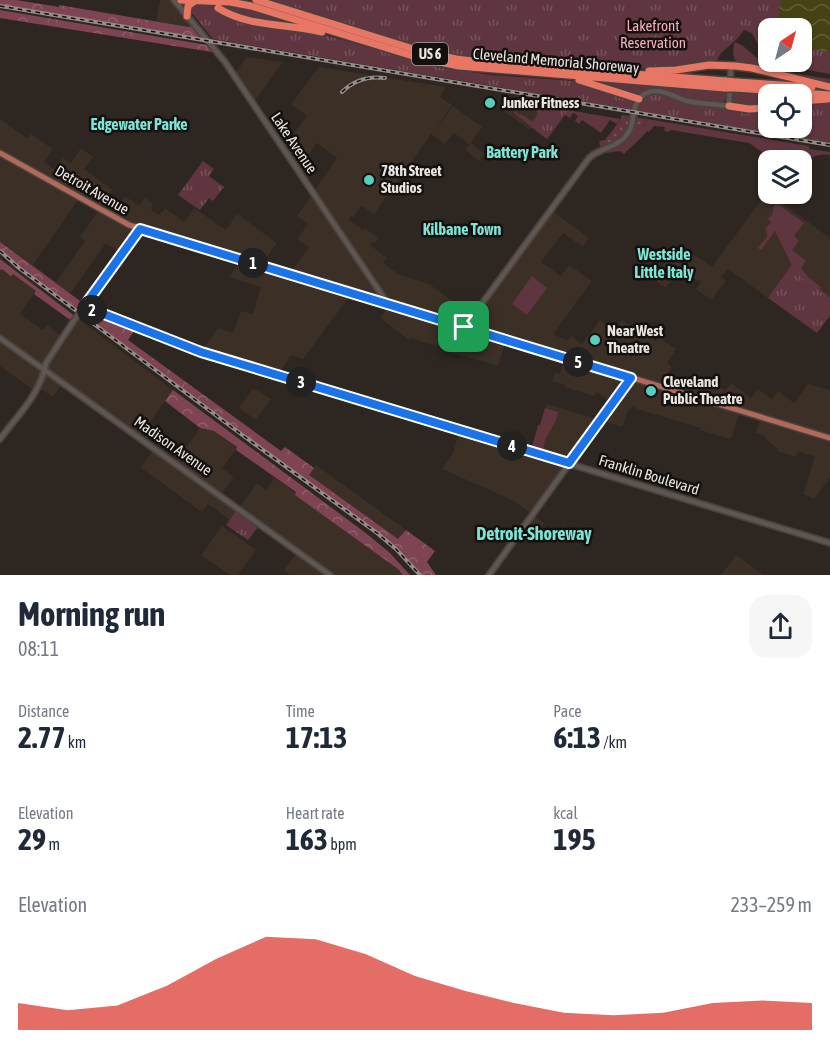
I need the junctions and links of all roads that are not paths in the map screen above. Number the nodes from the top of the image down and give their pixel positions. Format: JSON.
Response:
{"nodes":[{"id":1,"x":174,"y":0,"type":"edge"},
{"id":2,"x":181,"y":0,"type":"edge"},
{"id":3,"x":196,"y":0,"type":"edge"},
{"id":4,"x":258,"y":0,"type":"edge"},
{"id":5,"x":218,"y":8,"type":"dead end"},
{"id":6,"x":187,"y":16,"type":"junction"},
{"id":7,"x":369,"y":42,"type":"junction"},
{"id":8,"x":731,"y":66,"type":"junction"},
{"id":9,"x":610,"y":72,"type":"junction"},
{"id":10,"x":549,"y":74,"type":"junction"},
{"id":11,"x":725,"y":84,"type":"junction"},
{"id":12,"x":736,"y":85,"type":"junction"},
{"id":13,"x":830,"y":88,"type":"edge"},
{"id":14,"x":830,"y":98,"type":"edge"},
{"id":15,"x":639,"y":99,"type":"junction"},
{"id":16,"x":812,"y":100,"type":"edge"},
{"id":17,"x":729,"y":106,"type":"junction"},
{"id":18,"x":758,"y":109,"type":"edge"},
{"id":19,"x":0,"y":153,"type":"edge"},
{"id":20,"x":140,"y":229,"type":"junction"},
{"id":21,"x":388,"y":304,"type":"junction"},
{"id":22,"x":84,"y":307,"type":"junction"},
{"id":23,"x":464,"y":327,"type":"junction"},
{"id":24,"x":0,"y":338,"type":"edge"},
{"id":25,"x":44,"y":370,"type":"junction"},
{"id":26,"x":631,"y":378,"type":"junction"},
{"id":27,"x":830,"y":438,"type":"edge"},
{"id":28,"x":0,"y":439,"type":"edge"},
{"id":29,"x":569,"y":463,"type":"junction"},
{"id":30,"x":830,"y":543,"type":"edge"},
{"id":31,"x":330,"y":575,"type":"edge"},
{"id":32,"x":489,"y":575,"type":"edge"}],
"edges":[{"from":1,"to":6,"type":"street","name":"Lake Avenue"},
{"from":2,"to":3,"type":"highway","name":"Cleveland Memorial Shoreway","number":"US 6"},
{"from":3,"to":6,"type":"highway"},
{"from":3,"to":7,"type":"highway","name":"Cleveland Memorial Shoreway","number":"US 6"},
{"from":4,"to":9,"type":"highway","name":"Cleveland Memorial Shoreway","number":"US 6"},
{"from":5,"to":7,"type":"highway"},
{"from":6,"to":21,"type":"street","name":"Lake Avenue"},
{"from":7,"to":10,"type":"highway","name":"Cleveland Memorial Shoreway","number":"US 6"},
{"from":8,"to":9,"type":"highway"},
{"from":8,"to":13,"type":"highway"},
{"from":8,"to":17,"type":"street"},
{"from":9,"to":11,"type":"highway","name":"Cleveland Memorial Shoreway","number":"US 6"},
{"from":10,"to":11,"type":"highway","name":"Cleveland Memorial Shoreway","number":"US 6"},
{"from":10,"to":15,"type":"highway"},
{"from":11,"to":12,"type":"highway","name":"Cleveland Memorial Shoreway","number":"US 6","bridge":true},
{"from":12,"to":13,"type":"highway","name":"Cleveland Memorial Shoreway","number":"US 6"},
{"from":12,"to":14,"type":"highway","name":"Cleveland Memorial Shoreway","number":"US 6"},
{"from":14,"to":16,"type":"highway"},
{"from":15,"to":17,"type":"street"},
{"from":15,"to":23,"type":"street"},
{"from":17,"to":18,"type":"highway"},
{"from":19,"to":20,"type":"main road","name":"Detroit Avenue"},
{"from":20,"to":21,"type":"main road","name":"Detroit Avenue"},
{"from":20,"to":22,"type":"street"},
{"from":21,"to":23,"type":"main road","name":"Detroit Avenue"},
{"from":22,"to":25,"type":"street","bridge":true},
{"from":22,"to":29,"type":"street","name":"Franklin Boulevard"},
{"from":23,"to":26,"type":"main road","name":"Detroit Avenue"},
{"from":24,"to":25,"type":"street","name":"Madison Avenue"},
{"from":25,"to":28,"type":"street"},
{"from":25,"to":31,"type":"street","name":"Madison Avenue"},
{"from":26,"to":27,"type":"main road","name":"Detroit Avenue"},
{"from":26,"to":29,"type":"street"},
{"from":29,"to":30,"type":"street","name":"Franklin Boulevard"},
{"from":29,"to":32,"type":"street"}]}
